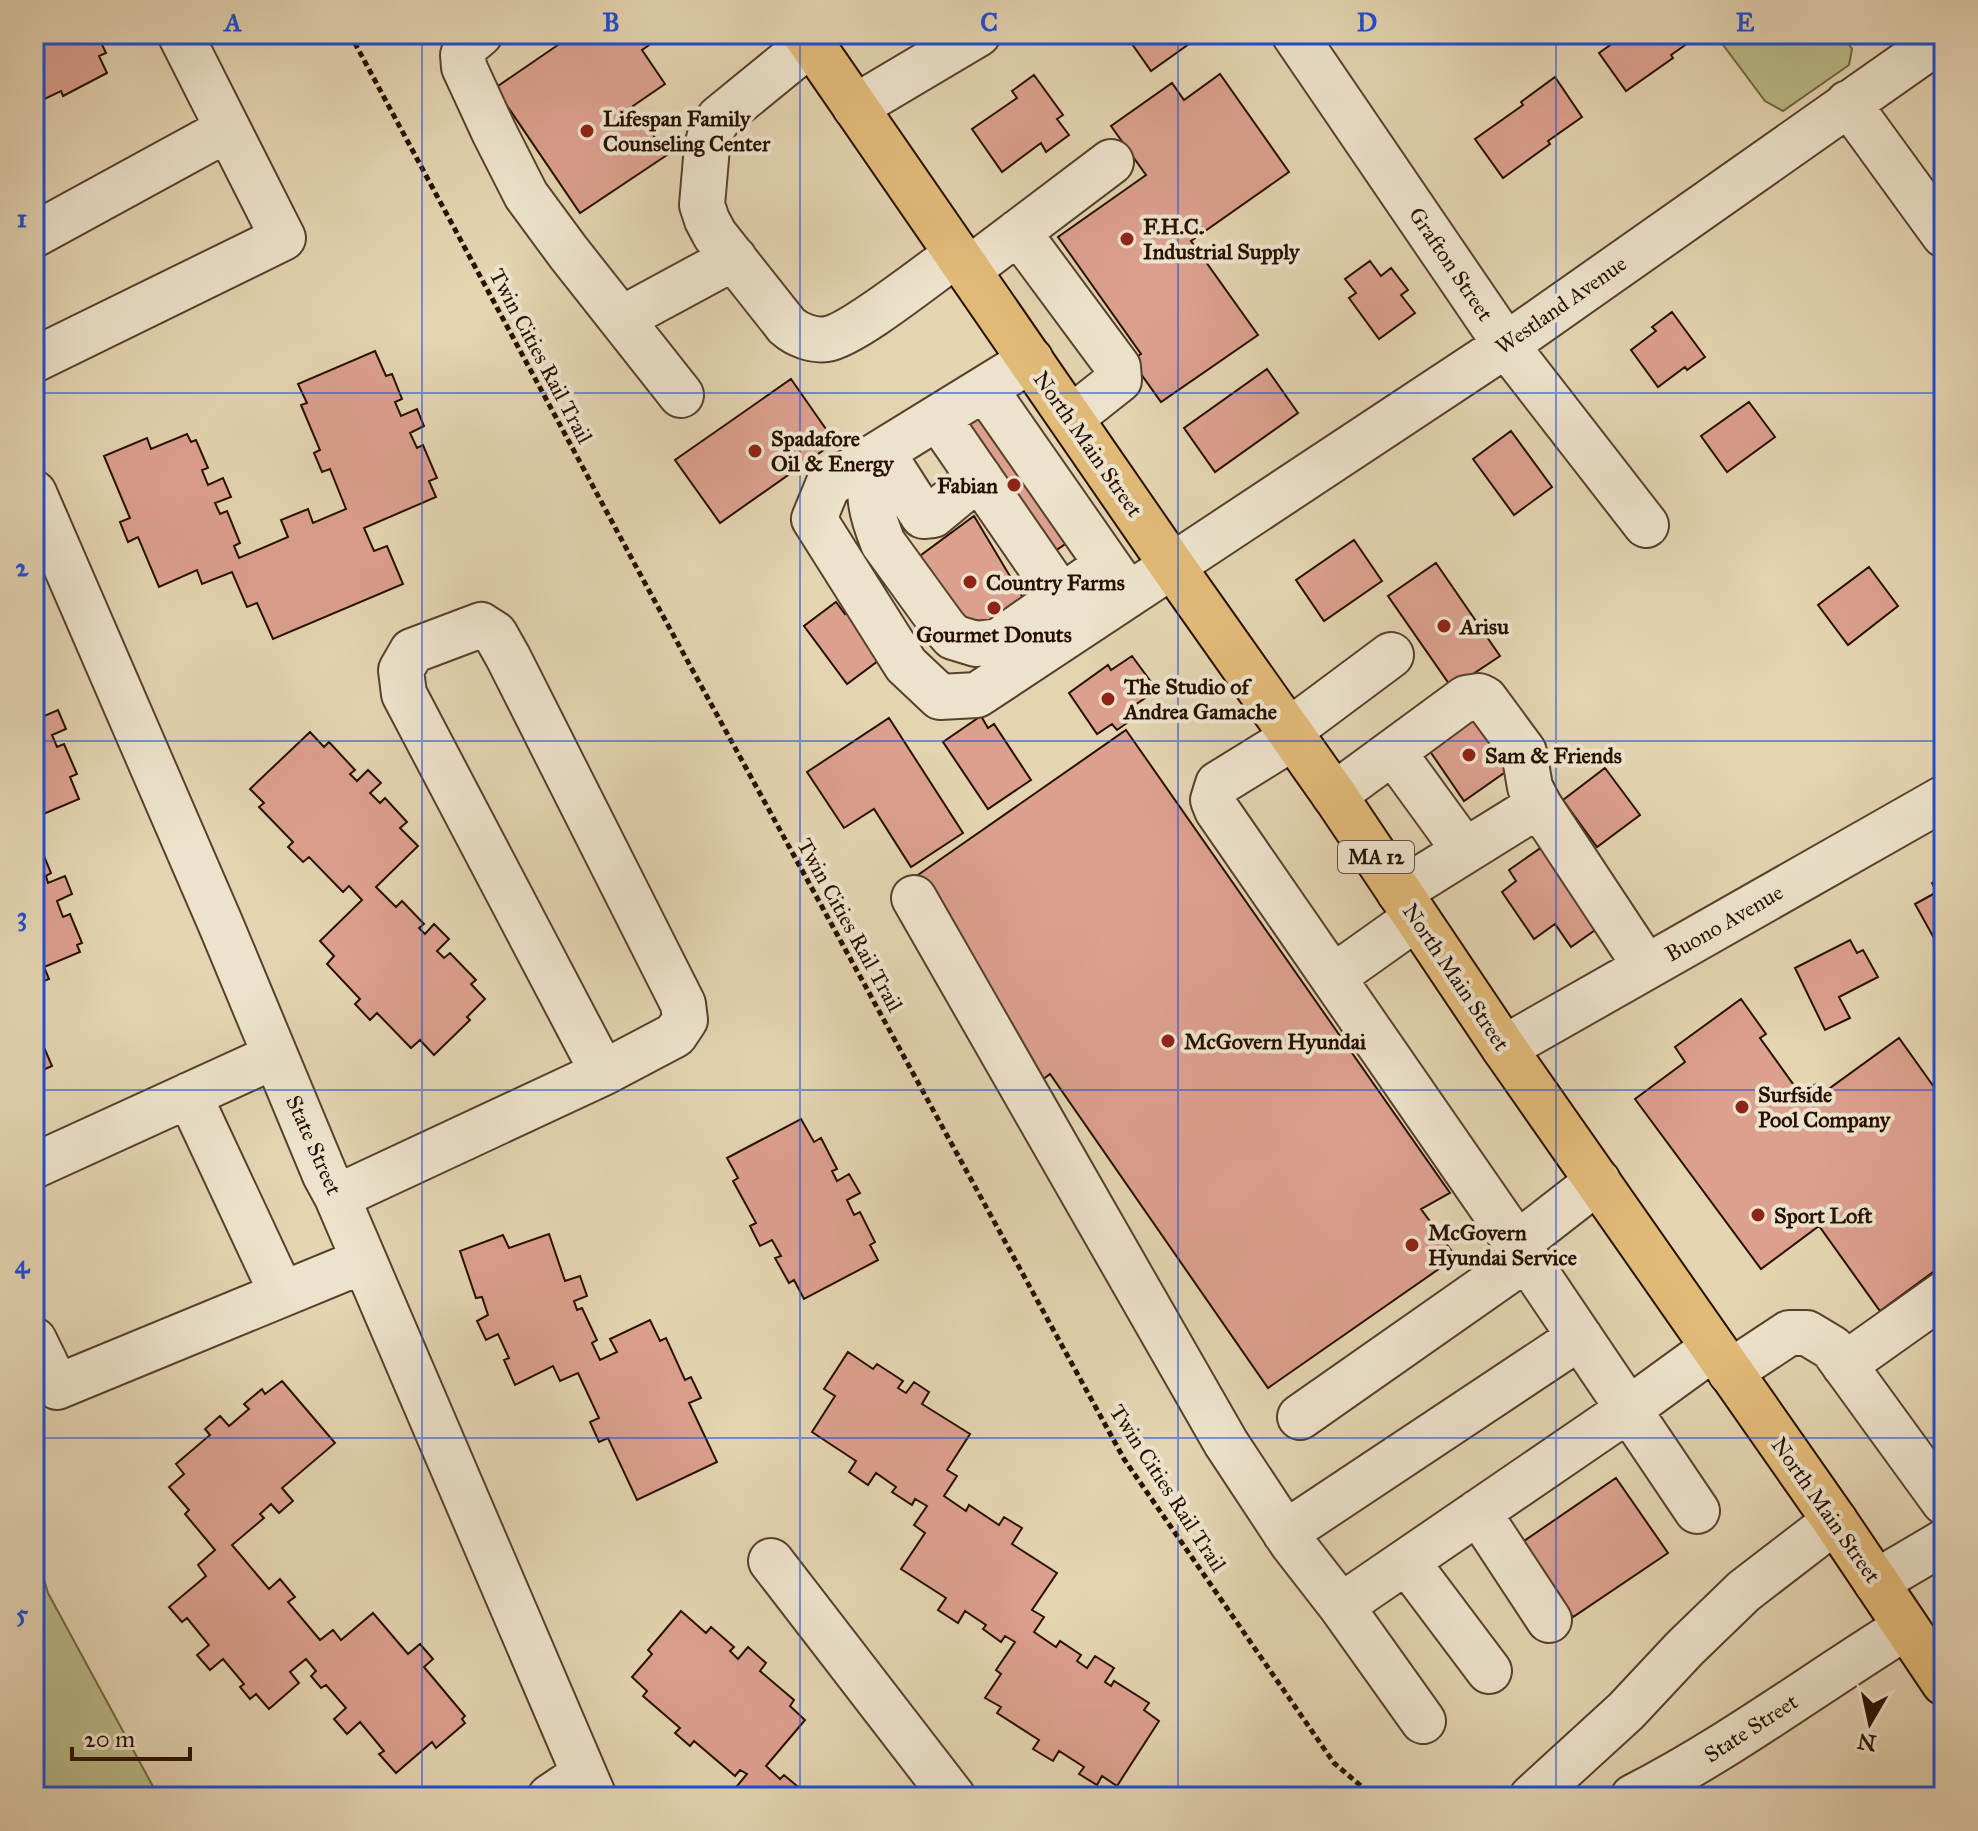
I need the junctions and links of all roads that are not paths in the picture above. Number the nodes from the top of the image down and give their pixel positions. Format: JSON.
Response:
{"nodes":[{"id":1,"x":180,"y":34,"type":"edge"},
{"id":2,"x":480,"y":34,"type":"edge"},
{"id":3,"x":978,"y":34,"type":"edge"},
{"id":4,"x":1294,"y":34,"type":"edge"},
{"id":5,"x":1944,"y":37,"type":"edge"},
{"id":6,"x":808,"y":39,"type":"edge"},
{"id":7,"x":1848,"y":103,"type":"junction"},
{"id":8,"x":855,"y":107,"type":"junction"},
{"id":9,"x":228,"y":129,"type":"junction"},
{"id":10,"x":1111,"y":162,"type":"dead end"},
{"id":11,"x":1018,"y":232,"type":"junction"},
{"id":12,"x":34,"y":235,"type":"edge"},
{"id":13,"x":1944,"y":235,"type":"edge"},
{"id":14,"x":734,"y":258,"type":"junction"},
{"id":15,"x":962,"y":262,"type":"junction"},
{"id":16,"x":621,"y":319,"type":"junction"},
{"id":17,"x":1506,"y":345,"type":"junction"},
{"id":18,"x":34,"y":360,"type":"edge"},
{"id":19,"x":1031,"y":360,"type":"junction"},
{"id":20,"x":985,"y":389,"type":"junction"},
{"id":21,"x":681,"y":395,"type":"dead end"},
{"id":22,"x":938,"y":418,"type":"junction"},
{"id":23,"x":1071,"y":418,"type":"junction"},
{"id":24,"x":874,"y":458,"type":"junction"},
{"id":25,"x":979,"y":477,"type":"junction"},
{"id":26,"x":34,"y":493,"type":"edge"},
{"id":27,"x":1646,"y":525,"type":"dead end"},
{"id":28,"x":1173,"y":567,"type":"junction"},
{"id":29,"x":51,"y":575,"type":"edge"},
{"id":30,"x":1118,"y":580,"type":"junction"},
{"id":31,"x":1071,"y":612,"type":"junction"},
{"id":32,"x":1391,"y":655,"type":"dead end"},
{"id":33,"x":1291,"y":734,"type":"junction"},
{"id":34,"x":1393,"y":752,"type":"junction"},
{"id":35,"x":1334,"y":795,"type":"junction"},
{"id":36,"x":1944,"y":798,"type":"edge"},
{"id":37,"x":1539,"y":805,"type":"junction"},
{"id":38,"x":1465,"y":851,"type":"junction"},
{"id":39,"x":914,"y":898,"type":"dead end"},
{"id":40,"x":1408,"y":905,"type":"junction"},
{"id":41,"x":1646,"y":967,"type":"junction"},
{"id":42,"x":1333,"y":977,"type":"junction"},
{"id":43,"x":1504,"y":1048,"type":"junction"},
{"id":44,"x":275,"y":1056,"type":"junction"},
{"id":45,"x":603,"y":1073,"type":"junction"},
{"id":46,"x":189,"y":1095,"type":"junction"},
{"id":47,"x":34,"y":1166,"type":"edge"},
{"id":48,"x":1598,"y":1181,"type":"junction"},
{"id":49,"x":337,"y":1197,"type":"junction"},
{"id":50,"x":1522,"y":1251,"type":"junction"},
{"id":51,"x":363,"y":1261,"type":"junction"},
{"id":52,"x":282,"y":1294,"type":"junction"},
{"id":53,"x":1944,"y":1294,"type":"edge"},
{"id":54,"x":1580,"y":1337,"type":"junction"},
{"id":55,"x":34,"y":1340,"type":"edge"},
{"id":56,"x":1721,"y":1360,"type":"junction"},
{"id":57,"x":1844,"y":1365,"type":"junction"},
{"id":58,"x":1629,"y":1409,"type":"junction"},
{"id":59,"x":1300,"y":1417,"type":"dead end"},
{"id":60,"x":1944,"y":1502,"type":"edge"},
{"id":61,"x":1697,"y":1511,"type":"dead end"},
{"id":62,"x":1478,"y":1512,"type":"junction"},
{"id":63,"x":1835,"y":1521,"type":"junction"},
{"id":64,"x":1285,"y":1533,"type":"junction"},
{"id":65,"x":1944,"y":1542,"type":"edge"},
{"id":66,"x":771,"y":1561,"type":"dead end"},
{"id":67,"x":1407,"y":1562,"type":"junction"},
{"id":68,"x":1876,"y":1582,"type":"junction"},
{"id":69,"x":1341,"y":1606,"type":"junction"},
{"id":70,"x":1549,"y":1620,"type":"dead end"},
{"id":71,"x":1906,"y":1627,"type":"junction"},
{"id":72,"x":1489,"y":1671,"type":"dead end"},
{"id":73,"x":1944,"y":1683,"type":"edge"},
{"id":74,"x":1423,"y":1721,"type":"dead end"},
{"id":75,"x":576,"y":1789,"type":"edge"},
{"id":76,"x":953,"y":1797,"type":"edge"},
{"id":77,"x":1532,"y":1797,"type":"edge"},
{"id":78,"x":1633,"y":1797,"type":"edge"}],
"edges":[{"from":1,"to":9,"type":"street"},
{"from":2,"to":16,"type":"street"},
{"from":3,"to":8,"type":"street"},
{"from":4,"to":17,"type":"street","name":"Grafton Street"},
{"from":5,"to":7,"type":"street","name":"Westland Avenue"},
{"from":6,"to":8,"type":"highway","name":"North Main Street","number":"MA 12"},
{"from":6,"to":14,"type":"street"},
{"from":7,"to":13,"type":"street"},
{"from":7,"to":17,"type":"street","name":"Westland Avenue"},
{"from":8,"to":15,"type":"highway","name":"North Main Street","number":"MA 12"},
{"from":9,"to":12,"type":"street"},
{"from":9,"to":18,"type":"street"},
{"from":10,"to":11,"type":"street"},
{"from":11,"to":15,"type":"street"},
{"from":11,"to":23,"type":"street"},
{"from":14,"to":15,"type":"street"},
{"from":14,"to":16,"type":"street"},
{"from":15,"to":19,"type":"highway","name":"North Main Street","number":"MA 12"},
{"from":16,"to":21,"type":"street"},
{"from":17,"to":27,"type":"street","name":"Grafton Street"},
{"from":17,"to":28,"type":"street","name":"Westland Avenue"},
{"from":19,"to":20,"type":"street"},
{"from":19,"to":23,"type":"highway","name":"North Main Street","number":"MA 12"},
{"from":20,"to":22,"type":"street"},
{"from":20,"to":30,"type":"street"},
{"from":22,"to":24,"type":"street"},
{"from":22,"to":25,"type":"street"},
{"from":23,"to":28,"type":"highway","name":"North Main Street","number":"MA 12"},
{"from":24,"to":25,"type":"street"},
{"from":24,"to":31,"type":"street"},
{"from":24,"to":31,"type":"street"},
{"from":25,"to":31,"type":"street"},
{"from":26,"to":29,"type":"street","name":"State Street"},
{"from":28,"to":30,"type":"street","name":"Westland Avenue"},
{"from":28,"to":33,"type":"highway","name":"North Main Street","number":"MA 12"},
{"from":29,"to":44,"type":"street","name":"State Street"},
{"from":30,"to":31,"type":"street","name":"Westland Avenue"},
{"from":32,"to":33,"type":"street"},
{"from":33,"to":35,"type":"highway","name":"North Main Street","number":"MA 12"},
{"from":33,"to":42,"type":"street"},
{"from":34,"to":35,"type":"street"},
{"from":34,"to":37,"type":"street"},
{"from":34,"to":38,"type":"street"},
{"from":35,"to":40,"type":"highway","name":"North Main Street","number":"MA 12"},
{"from":36,"to":41,"type":"street","name":"Buono Avenue"},
{"from":37,"to":38,"type":"street"},
{"from":37,"to":41,"type":"street"},
{"from":38,"to":40,"type":"street"},
{"from":39,"to":64,"type":"street"},
{"from":40,"to":42,"type":"street"},
{"from":40,"to":43,"type":"highway","name":"North Main Street","number":"MA 12"},
{"from":41,"to":43,"type":"street","name":"Buono Avenue"},
{"from":42,"to":50,"type":"street"},
{"from":43,"to":48,"type":"highway","name":"North Main Street","number":"MA 12"},
{"from":44,"to":46,"type":"street"},
{"from":44,"to":49,"type":"street","name":"State Street"},
{"from":45,"to":45,"type":"street"},
{"from":45,"to":49,"type":"street"},
{"from":46,"to":47,"type":"street"},
{"from":46,"to":52,"type":"street"},
{"from":48,"to":50,"type":"street"},
{"from":48,"to":56,"type":"highway","name":"North Main Street","number":"MA 12"},
{"from":49,"to":51,"type":"street","name":"State Street"},
{"from":50,"to":54,"type":"street"},
{"from":50,"to":59,"type":"street"},
{"from":51,"to":52,"type":"street"},
{"from":51,"to":75,"type":"street","name":"State Street"},
{"from":52,"to":55,"type":"street"},
{"from":53,"to":57,"type":"street"},
{"from":54,"to":58,"type":"street"},
{"from":54,"to":64,"type":"street"},
{"from":56,"to":57,"type":"street"},
{"from":56,"to":58,"type":"street"},
{"from":56,"to":63,"type":"highway","name":"North Main Street","number":"MA 12"},
{"from":57,"to":60,"type":"street"},
{"from":58,"to":61,"type":"street"},
{"from":58,"to":62,"type":"street"},
{"from":62,"to":67,"type":"street"},
{"from":62,"to":70,"type":"street"},
{"from":63,"to":68,"type":"highway","name":"North Main Street","number":"MA 12"},
{"from":63,"to":77,"type":"street"},
{"from":64,"to":69,"type":"street"},
{"from":65,"to":68,"type":"street"},
{"from":66,"to":76,"type":"street"},
{"from":67,"to":69,"type":"street"},
{"from":67,"to":72,"type":"street"},
{"from":68,"to":71,"type":"highway","name":"North Main Street","number":"MA 12"},
{"from":69,"to":74,"type":"street"},
{"from":71,"to":73,"type":"highway","name":"North Main Street","number":"MA 12"},
{"from":71,"to":78,"type":"street","name":"State Street"}]}
